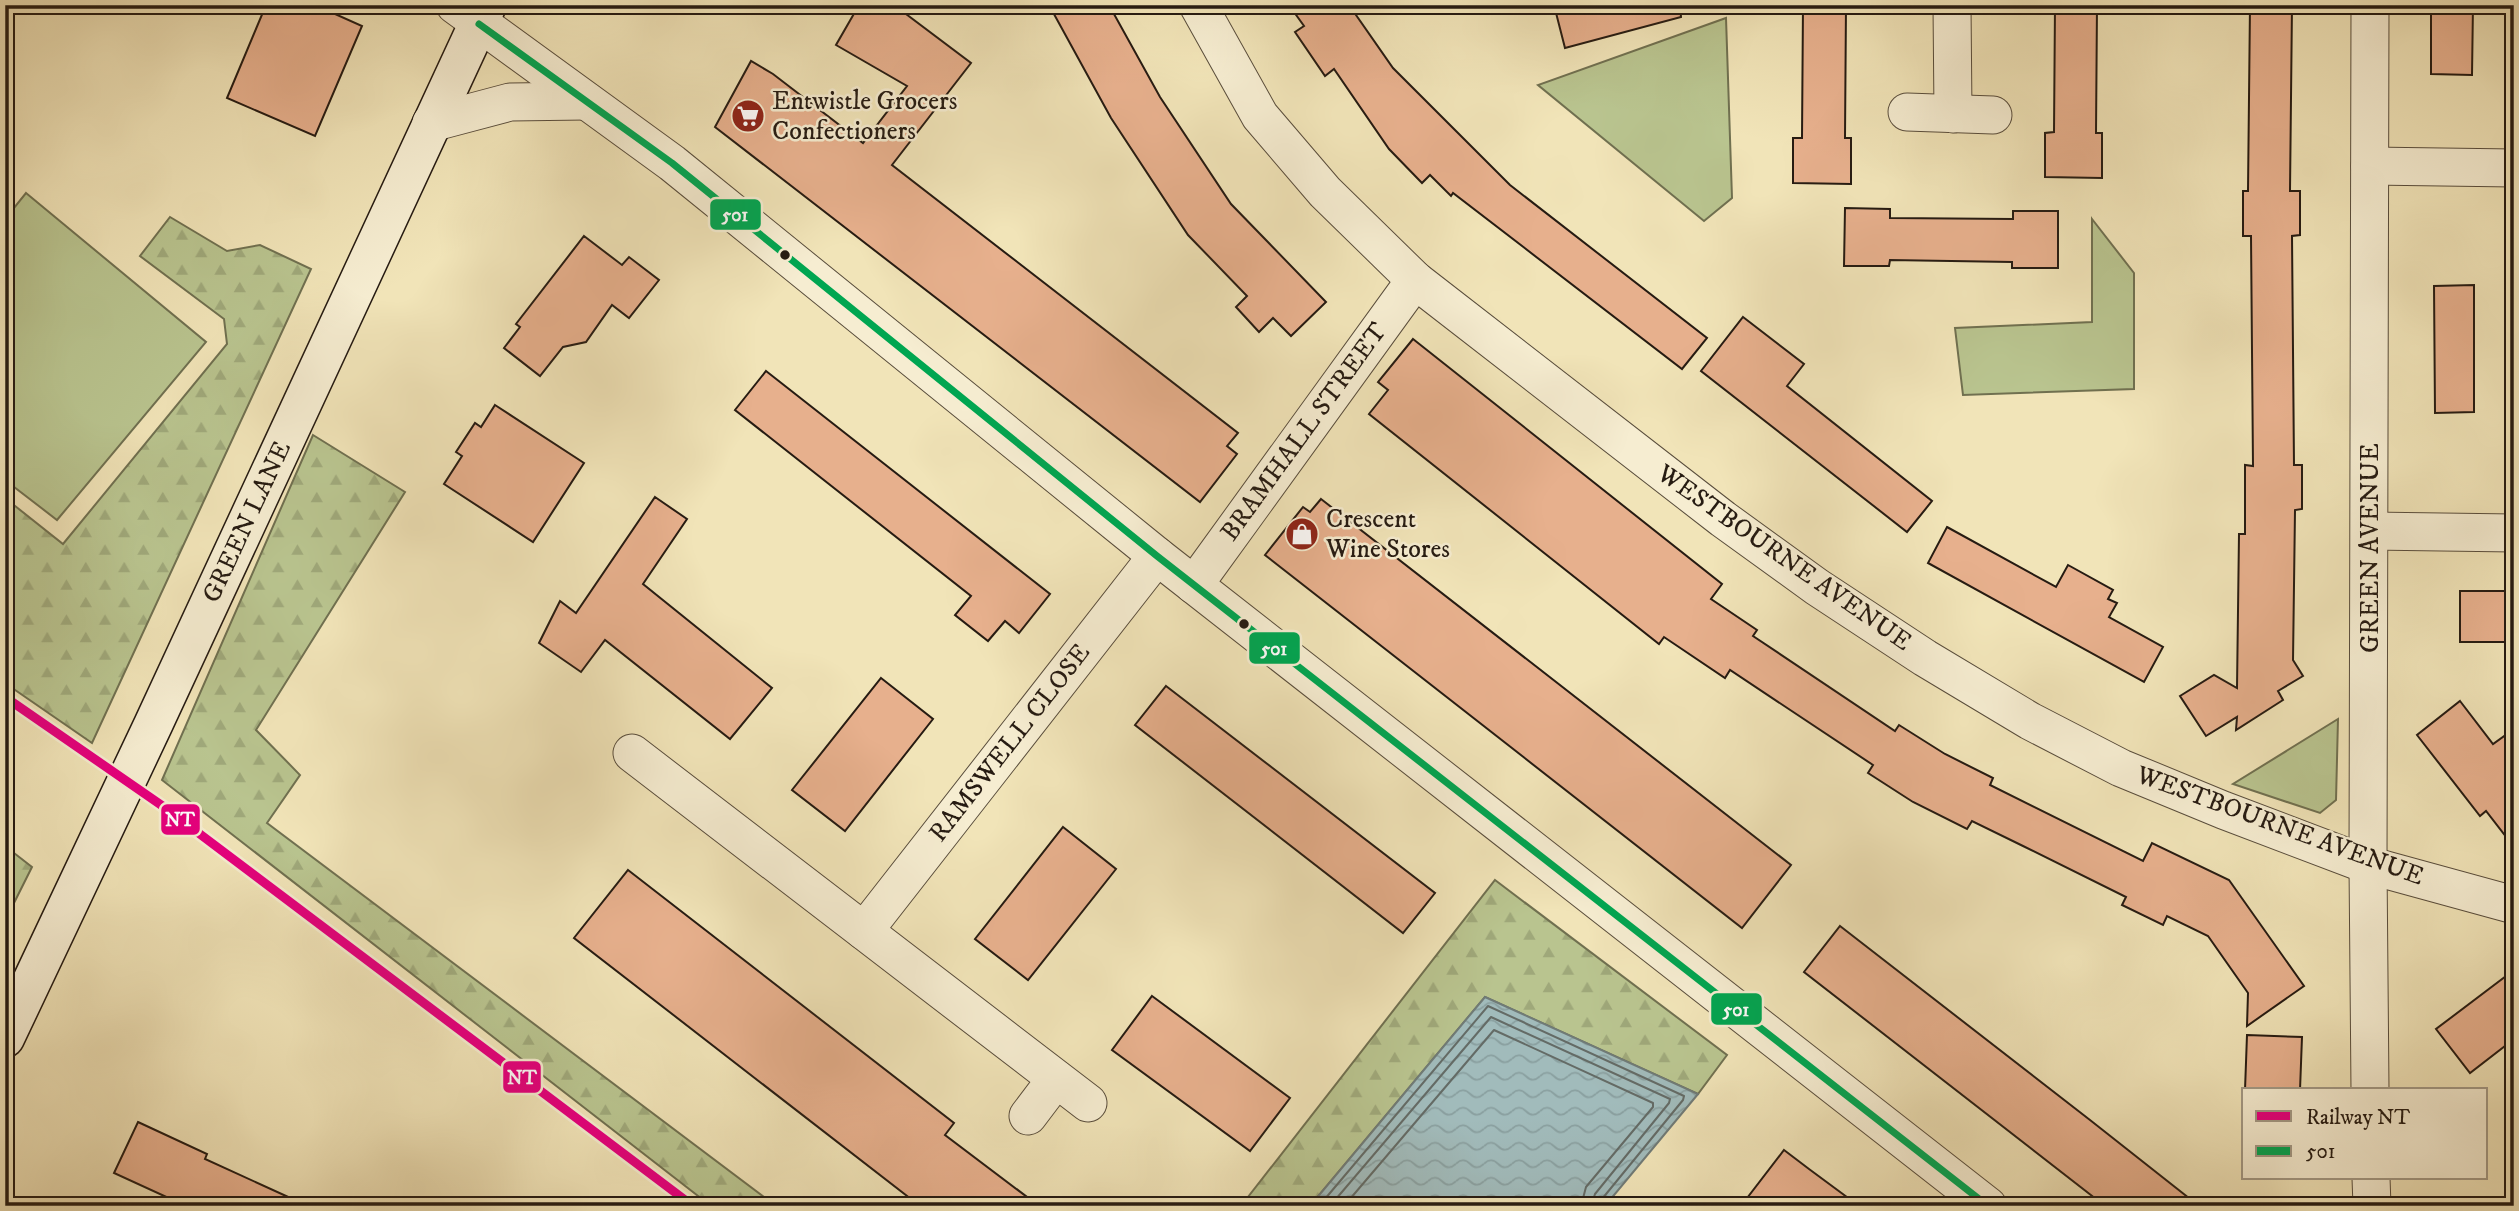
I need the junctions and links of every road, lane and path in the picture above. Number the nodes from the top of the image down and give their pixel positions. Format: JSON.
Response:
{"nodes":[{"id":1,"x":1198,"y":5,"type":"edge"},
{"id":2,"x":1952,"y":5,"type":"edge"},
{"id":3,"x":2370,"y":5,"type":"edge"},
{"id":4,"x":474,"y":11,"type":"edge"},
{"id":5,"x":586,"y":101,"type":"junction"},
{"id":6,"x":1907,"y":112,"type":"dead end"},
{"id":7,"x":1953,"y":114,"type":"junction"},
{"id":8,"x":1993,"y":115,"type":"dead end"},
{"id":9,"x":431,"y":123,"type":"junction"},
{"id":10,"x":2370,"y":166,"type":"junction"},
{"id":11,"x":2514,"y":169,"type":"edge"},
{"id":12,"x":1415,"y":280,"type":"junction"},
{"id":13,"x":2370,"y":531,"type":"junction"},
{"id":14,"x":2514,"y":533,"type":"edge"},
{"id":15,"x":1157,"y":555,"type":"junction"},
{"id":16,"x":1194,"y":585,"type":"junction"},
{"id":17,"x":632,"y":753,"type":"dead end"},
{"id":18,"x":2368,"y":864,"type":"junction"},
{"id":19,"x":2514,"y":905,"type":"edge"},
{"id":20,"x":864,"y":931,"type":"junction"},
{"id":21,"x":5,"y":1038,"type":"edge"},
{"id":22,"x":1056,"y":1079,"type":"junction"},
{"id":23,"x":2370,"y":1088,"type":"edge"},
{"id":24,"x":1088,"y":1103,"type":"dead end"},
{"id":25,"x":1028,"y":1116,"type":"dead end"},
{"id":26,"x":2371,"y":1180,"type":"edge"},
{"id":27,"x":1987,"y":1206,"type":"edge"},
{"id":28,"x":2372,"y":1206,"type":"edge"}],
"edges":[{"from":1,"to":12,"type":"street","name":"WESTBOURNE AVENUE"},
{"from":2,"to":7,"type":"street"},
{"from":3,"to":10,"type":"street","name":"GREEN AVENUE"},
{"from":4,"to":5,"type":"street"},
{"from":4,"to":9,"type":"street","name":"GREEN LANE"},
{"from":5,"to":9,"type":"street"},
{"from":5,"to":15,"type":"street"},
{"from":6,"to":7,"type":"street"},
{"from":7,"to":8,"type":"street"},
{"from":9,"to":21,"type":"street","name":"GREEN LANE"},
{"from":10,"to":11,"type":"street"},
{"from":10,"to":13,"type":"street","name":"GREEN AVENUE"},
{"from":12,"to":16,"type":"street","name":"BRAMHALL STREET"},
{"from":12,"to":18,"type":"street","name":"WESTBOURNE AVENUE"},
{"from":13,"to":14,"type":"street"},
{"from":13,"to":18,"type":"street","name":"GREEN AVENUE"},
{"from":15,"to":16,"type":"street"},
{"from":15,"to":20,"type":"street","name":"RAMSWELL CLOSE"},
{"from":16,"to":27,"type":"street"},
{"from":17,"to":20,"type":"street"},
{"from":18,"to":19,"type":"street","name":"WESTBOURNE AVENUE"},
{"from":18,"to":23,"type":"street","name":"GREEN AVENUE"},
{"from":20,"to":22,"type":"street"},
{"from":22,"to":24,"type":"street"},
{"from":22,"to":25,"type":"street"},
{"from":26,"to":28,"type":"street"}]}
